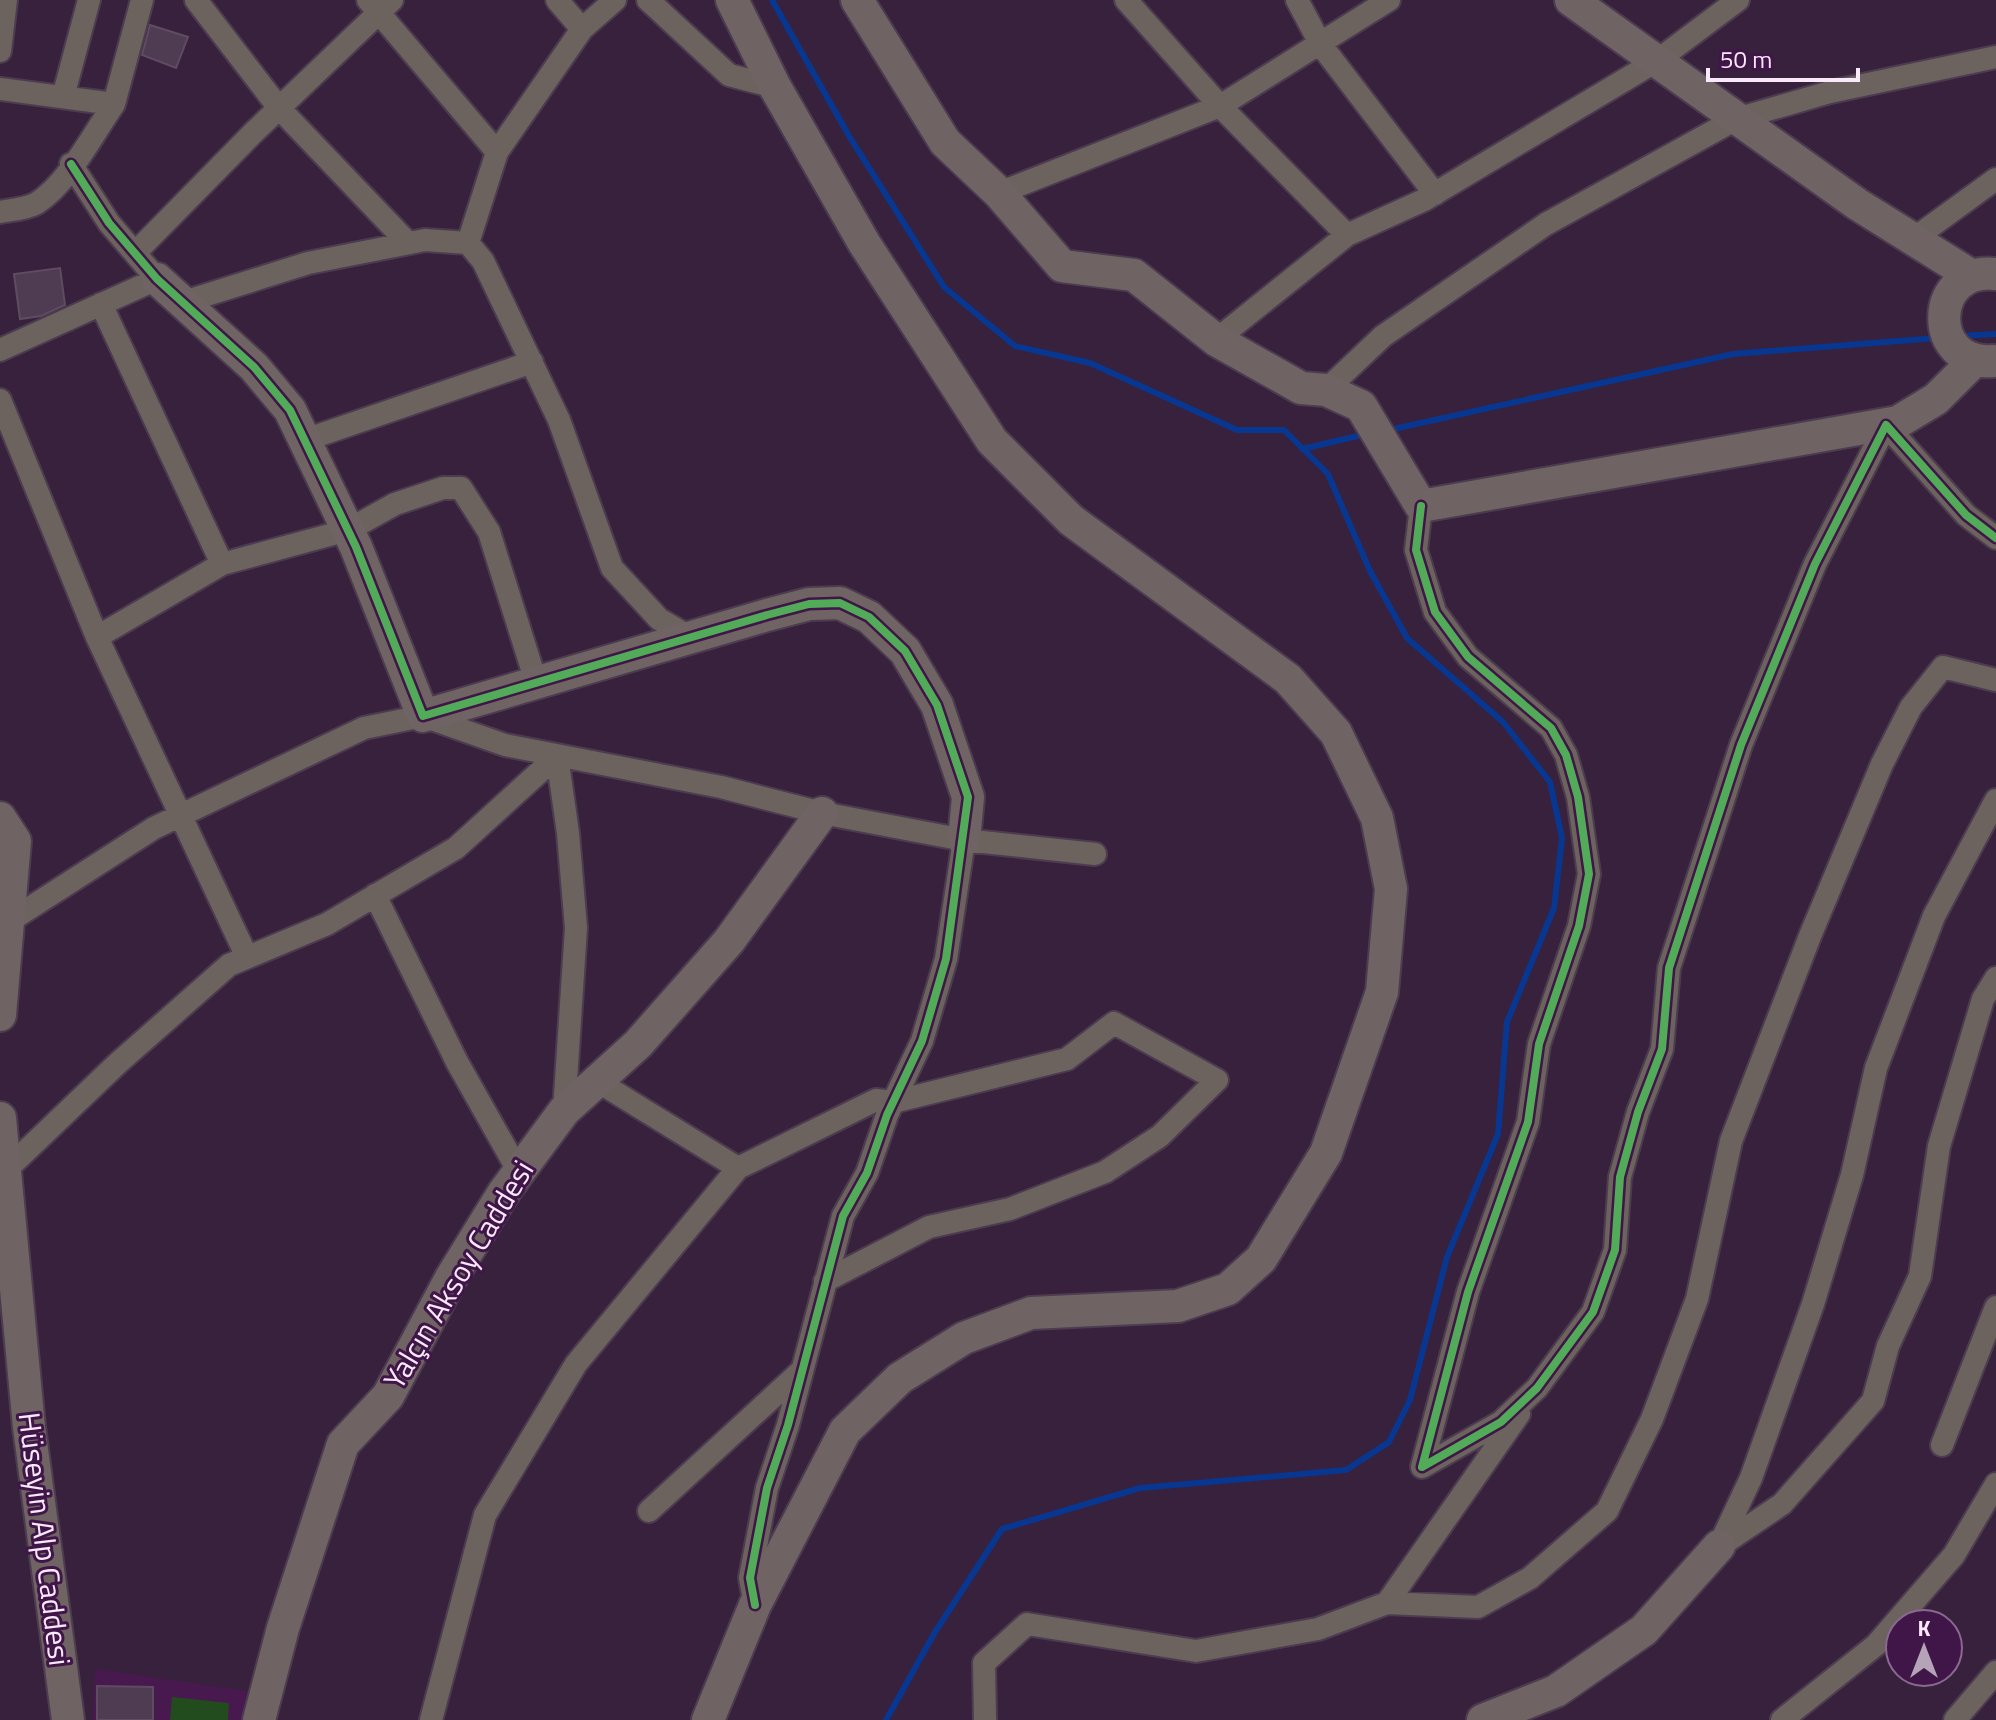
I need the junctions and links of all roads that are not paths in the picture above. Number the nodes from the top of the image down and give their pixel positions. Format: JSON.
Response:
{"nodes":[{"id":1,"x":6,"y":0,"type":"edge"},
{"id":2,"x":89,"y":0,"type":"edge"},
{"id":3,"x":142,"y":0,"type":"edge"},
{"id":4,"x":196,"y":0,"type":"edge"},
{"id":5,"x":557,"y":0,"type":"edge"},
{"id":6,"x":615,"y":0,"type":"edge"},
{"id":7,"x":648,"y":0,"type":"edge"},
{"id":8,"x":732,"y":0,"type":"edge"},
{"id":9,"x":1126,"y":0,"type":"edge"},
{"id":10,"x":1297,"y":0,"type":"edge"},
{"id":11,"x":1389,"y":0,"type":"edge"},
{"id":12,"x":1571,"y":0,"type":"edge"},
{"id":13,"x":1738,"y":0,"type":"edge"},
{"id":14,"x":866,"y":2,"type":"edge"},
{"id":15,"x":379,"y":4,"type":"edge"},
{"id":16,"x":582,"y":29,"type":"junction"},
{"id":17,"x":1321,"y":45,"type":"junction"},
{"id":18,"x":0,"y":51,"type":"edge"},
{"id":19,"x":1996,"y":57,"type":"edge"},
{"id":20,"x":1658,"y":60,"type":"junction"},
{"id":21,"x":775,"y":87,"type":"junction"},
{"id":22,"x":0,"y":89,"type":"edge"},
{"id":23,"x":63,"y":97,"type":"junction"},
{"id":24,"x":114,"y":104,"type":"junction"},
{"id":25,"x":1220,"y":106,"type":"junction"},
{"id":26,"x":279,"y":108,"type":"junction"},
{"id":27,"x":1736,"y":119,"type":"junction"},
{"id":28,"x":497,"y":152,"type":"junction"},
{"id":29,"x":71,"y":164,"type":"junction"},
{"id":30,"x":1996,"y":179,"type":"edge"},
{"id":31,"x":999,"y":193,"type":"junction"},
{"id":32,"x":1435,"y":194,"type":"junction"},
{"id":33,"x":0,"y":212,"type":"edge"},
{"id":34,"x":1347,"y":235,"type":"junction"},
{"id":35,"x":1912,"y":240,"type":"junction"},
{"id":36,"x":408,"y":243,"type":"junction"},
{"id":37,"x":468,"y":243,"type":"junction"},
{"id":38,"x":135,"y":253,"type":"junction"},
{"id":39,"x":1984,"y":275,"type":"edge"},
{"id":40,"x":157,"y":279,"type":"junction"},
{"id":41,"x":184,"y":302,"type":"junction"},
{"id":42,"x":101,"y":304,"type":"junction"},
{"id":43,"x":1216,"y":340,"type":"junction"},
{"id":44,"x":0,"y":350,"type":"edge"},
{"id":45,"x":1985,"y":361,"type":"edge"},
{"id":46,"x":532,"y":362,"type":"junction"},
{"id":47,"x":1326,"y":390,"type":"junction"},
{"id":48,"x":0,"y":400,"type":"edge"},
{"id":49,"x":1886,"y":425,"type":"junction"},
{"id":50,"x":305,"y":440,"type":"junction"},
{"id":51,"x":1421,"y":506,"type":"junction"},
{"id":52,"x":348,"y":530,"type":"junction"},
{"id":53,"x":1996,"y":538,"type":"edge"},
{"id":54,"x":222,"y":564,"type":"junction"},
{"id":55,"x":97,"y":637,"type":"junction"},
{"id":56,"x":691,"y":638,"type":"junction"},
{"id":57,"x":1996,"y":679,"type":"edge"},
{"id":58,"x":537,"y":685,"type":"junction"},
{"id":59,"x":423,"y":716,"type":"junction"},
{"id":60,"x":557,"y":756,"type":"junction"},
{"id":61,"x":1996,"y":800,"type":"edge"},
{"id":62,"x":822,"y":813,"type":"junction"},
{"id":63,"x":181,"y":816,"type":"junction"},
{"id":64,"x":0,"y":818,"type":"edge"},
{"id":65,"x":964,"y":840,"type":"junction"},
{"id":66,"x":1095,"y":854,"type":"dead end"},
{"id":67,"x":375,"y":895,"type":"junction"},
{"id":68,"x":8,"y":922,"type":"junction"},
{"id":69,"x":247,"y":957,"type":"junction"},
{"id":70,"x":1996,"y":978,"type":"edge"},
{"id":71,"x":0,"y":1015,"type":"edge"},
{"id":72,"x":597,"y":1081,"type":"junction"},
{"id":73,"x":893,"y":1102,"type":"junction"},
{"id":74,"x":564,"y":1111,"type":"junction"},
{"id":75,"x":0,"y":1118,"type":"edge"},
{"id":76,"x":738,"y":1168,"type":"junction"},
{"id":77,"x":4,"y":1172,"type":"junction"},
{"id":78,"x":519,"y":1172,"type":"junction"},
{"id":79,"x":825,"y":1281,"type":"junction"},
{"id":80,"x":1996,"y":1307,"type":"edge"},
{"id":81,"x":800,"y":1372,"type":"junction"},
{"id":82,"x":1537,"y":1388,"type":"junction"},
{"id":83,"x":1942,"y":1445,"type":"dead end"},
{"id":84,"x":1996,"y":1484,"type":"edge"},
{"id":85,"x":649,"y":1511,"type":"dead end"},
{"id":86,"x":1719,"y":1546,"type":"junction"},
{"id":87,"x":1387,"y":1603,"type":"junction"},
{"id":88,"x":755,"y":1605,"type":"junction"},
{"id":89,"x":1996,"y":1672,"type":"edge"},
{"id":90,"x":68,"y":1720,"type":"edge"},
{"id":91,"x":259,"y":1720,"type":"edge"},
{"id":92,"x":431,"y":1720,"type":"edge"},
{"id":93,"x":708,"y":1720,"type":"edge"},
{"id":94,"x":985,"y":1720,"type":"edge"},
{"id":95,"x":1483,"y":1720,"type":"edge"},
{"id":96,"x":1782,"y":1720,"type":"edge"},
{"id":97,"x":1955,"y":1720,"type":"edge"}],
"edges":[{"from":1,"to":18,"type":"street"},
{"from":2,"to":23,"type":"street"},
{"from":3,"to":24,"type":"street"},
{"from":4,"to":26,"type":"street"},
{"from":5,"to":16,"type":"street"},
{"from":6,"to":16,"type":"street"},
{"from":7,"to":21,"type":"street"},
{"from":8,"to":21,"type":"street"},
{"from":9,"to":25,"type":"street"},
{"from":10,"to":17,"type":"street"},
{"from":11,"to":17,"type":"street"},
{"from":12,"to":20,"type":"street"},
{"from":13,"to":20,"type":"street"},
{"from":14,"to":31,"type":"street"},
{"from":15,"to":26,"type":"street"},
{"from":15,"to":28,"type":"street"},
{"from":16,"to":28,"type":"street"},
{"from":17,"to":25,"type":"street"},
{"from":17,"to":32,"type":"street"},
{"from":19,"to":27,"type":"street"},
{"from":20,"to":27,"type":"street"},
{"from":20,"to":32,"type":"street"},
{"from":21,"to":88,"type":"street"},
{"from":22,"to":23,"type":"street"},
{"from":23,"to":24,"type":"street"},
{"from":24,"to":29,"type":"street"},
{"from":25,"to":31,"type":"street"},
{"from":25,"to":34,"type":"street"},
{"from":26,"to":36,"type":"street"},
{"from":26,"to":38,"type":"street"},
{"from":27,"to":35,"type":"street"},
{"from":27,"to":47,"type":"street"},
{"from":28,"to":37,"type":"street"},
{"from":29,"to":33,"type":"street"},
{"from":29,"to":38,"type":"street"},
{"from":30,"to":35,"type":"street"},
{"from":31,"to":43,"type":"street"},
{"from":32,"to":34,"type":"street"},
{"from":34,"to":43,"type":"street"},
{"from":35,"to":39,"type":"street"},
{"from":36,"to":37,"type":"street"},
{"from":36,"to":41,"type":"street"},
{"from":37,"to":46,"type":"street"},
{"from":38,"to":40,"type":"street"},
{"from":39,"to":45,"type":"street"},
{"from":40,"to":41,"type":"street"},
{"from":40,"to":42,"type":"street"},
{"from":41,"to":50,"type":"street"},
{"from":42,"to":44,"type":"street"},
{"from":42,"to":54,"type":"street"},
{"from":43,"to":47,"type":"street"},
{"from":45,"to":49,"type":"street"},
{"from":46,"to":50,"type":"street"},
{"from":46,"to":56,"type":"street"},
{"from":47,"to":51,"type":"street"},
{"from":48,"to":55,"type":"street"},
{"from":49,"to":51,"type":"street"},
{"from":49,"to":53,"type":"street"},
{"from":49,"to":82,"type":"street"},
{"from":50,"to":52,"type":"street"},
{"from":51,"to":82,"type":"street"},
{"from":52,"to":54,"type":"street"},
{"from":52,"to":58,"type":"street"},
{"from":52,"to":59,"type":"street"},
{"from":54,"to":55,"type":"street"},
{"from":55,"to":63,"type":"street"},
{"from":56,"to":58,"type":"street"},
{"from":56,"to":65,"type":"street"},
{"from":57,"to":87,"type":"street"},
{"from":58,"to":59,"type":"street"},
{"from":59,"to":60,"type":"street"},
{"from":59,"to":63,"type":"street"},
{"from":60,"to":62,"type":"street"},
{"from":60,"to":67,"type":"street"},
{"from":60,"to":74,"type":"street"},
{"from":61,"to":86,"type":"street"},
{"from":62,"to":65,"type":"street"},
{"from":62,"to":72,"type":"street","name":"Yalçın Aksoy Caddesi"},
{"from":63,"to":68,"type":"street"},
{"from":63,"to":69,"type":"street"},
{"from":64,"to":68,"type":"street"},
{"from":65,"to":66,"type":"street"},
{"from":65,"to":73,"type":"street"},
{"from":67,"to":69,"type":"street"},
{"from":67,"to":78,"type":"street"},
{"from":68,"to":71,"type":"street"},
{"from":69,"to":77,"type":"street"},
{"from":70,"to":86,"type":"street"},
{"from":72,"to":74,"type":"street","name":"Yalçın Aksoy Caddesi"},
{"from":72,"to":76,"type":"street"},
{"from":73,"to":76,"type":"street"},
{"from":73,"to":79,"type":"street"},
{"from":73,"to":79,"type":"street"},
{"from":74,"to":78,"type":"street","name":"Yalçın Aksoy Caddesi"},
{"from":75,"to":77,"type":"street","name":"Hüseyin Alp Caddesi"},
{"from":76,"to":92,"type":"street"},
{"from":77,"to":90,"type":"street","name":"Hüseyin Alp Caddesi"},
{"from":78,"to":91,"type":"street","name":"Yalçın Aksoy Caddesi"},
{"from":79,"to":81,"type":"street"},
{"from":80,"to":83,"type":"street"},
{"from":81,"to":85,"type":"street"},
{"from":81,"to":88,"type":"street"},
{"from":82,"to":87,"type":"street"},
{"from":84,"to":96,"type":"street"},
{"from":86,"to":95,"type":"street"},
{"from":87,"to":94,"type":"street"},
{"from":88,"to":93,"type":"street"},
{"from":89,"to":97,"type":"street"}]}
